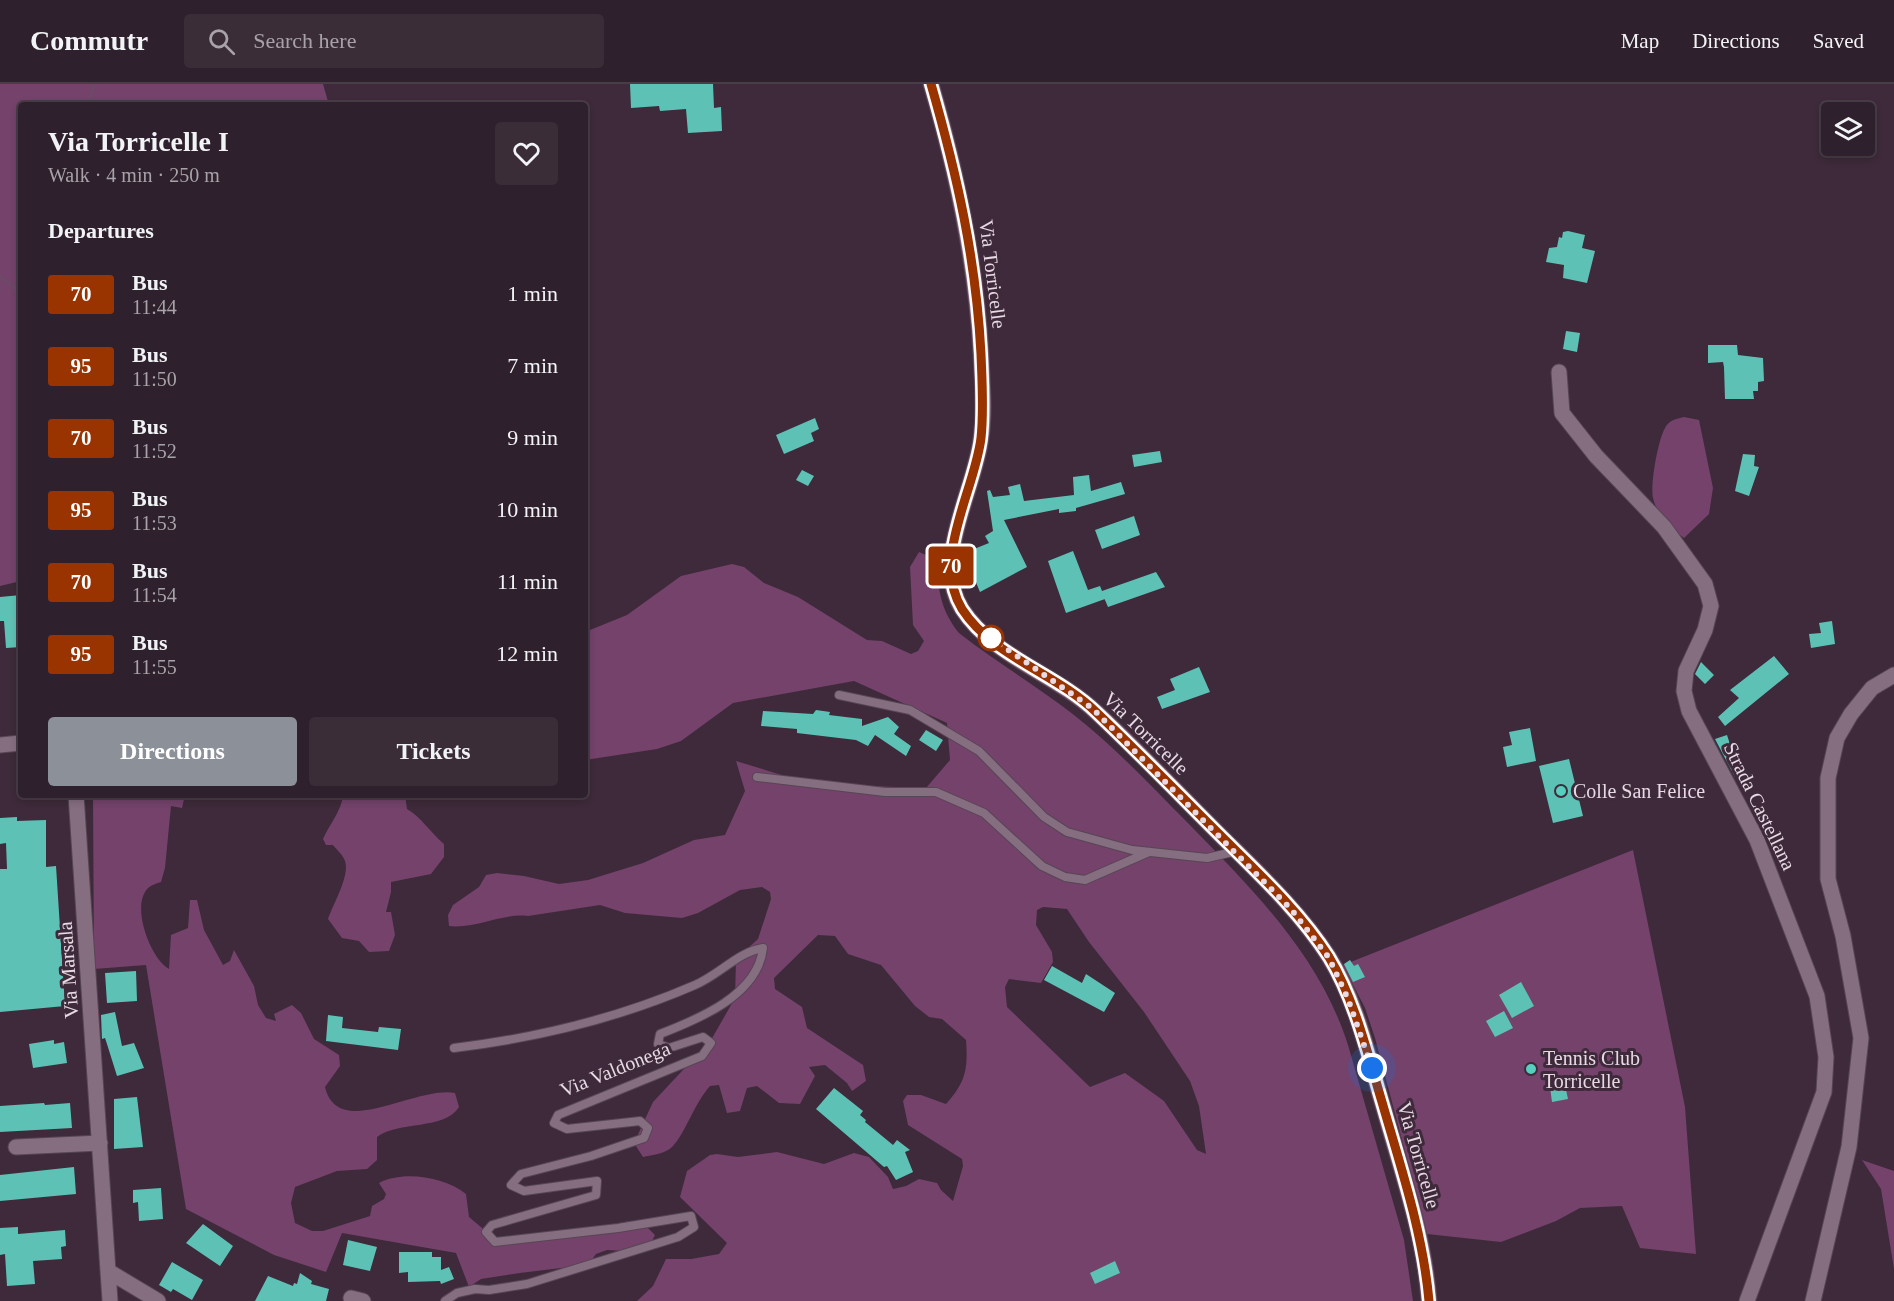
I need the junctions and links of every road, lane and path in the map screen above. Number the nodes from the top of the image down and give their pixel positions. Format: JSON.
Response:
{"nodes":[{"id":1,"x":931,"y":84,"type":"edge"},
{"id":2,"x":1559,"y":372,"type":"dead end"},
{"id":3,"x":1894,"y":675,"type":"edge"},
{"id":4,"x":839,"y":695,"type":"dead end"},
{"id":5,"x":18,"y":743,"type":"edge"},
{"id":6,"x":0,"y":745,"type":"edge"},
{"id":7,"x":757,"y":777,"type":"dead end"},
{"id":8,"x":76,"y":798,"type":"edge"},
{"id":9,"x":1237,"y":851,"type":"junction"},
{"id":10,"x":1149,"y":852,"type":"junction"},
{"id":11,"x":454,"y":1048,"type":"dead end"},
{"id":12,"x":100,"y":1143,"type":"junction"},
{"id":13,"x":16,"y":1147,"type":"dead end"},
{"id":14,"x":108,"y":1271,"type":"junction"},
{"id":15,"x":110,"y":1301,"type":"edge"},
{"id":16,"x":158,"y":1301,"type":"edge"},
{"id":17,"x":445,"y":1301,"type":"edge"},
{"id":18,"x":1429,"y":1301,"type":"edge"},
{"id":19,"x":1747,"y":1301,"type":"edge"},
{"id":20,"x":1813,"y":1301,"type":"edge"}],
"edges":[{"from":1,"to":9,"type":"street","name":"Via Torricelle"},
{"from":2,"to":19,"type":"street","name":"Strada Castellana"},
{"from":3,"to":20,"type":"street","name":"Strada Castellana"},
{"from":4,"to":10,"type":"lane"},
{"from":5,"to":6,"type":"street"},
{"from":7,"to":10,"type":"lane"},
{"from":8,"to":12,"type":"street","name":"Via Marsala"},
{"from":9,"to":10,"type":"lane"},
{"from":9,"to":18,"type":"street","name":"Via Torricelle"},
{"from":11,"to":17,"type":"lane","name":"Via Valdonega"},
{"from":12,"to":13,"type":"street"},
{"from":12,"to":14,"type":"street","name":"Via Marsala"},
{"from":14,"to":15,"type":"street","name":"Via Marsala"},
{"from":14,"to":16,"type":"street"}]}
